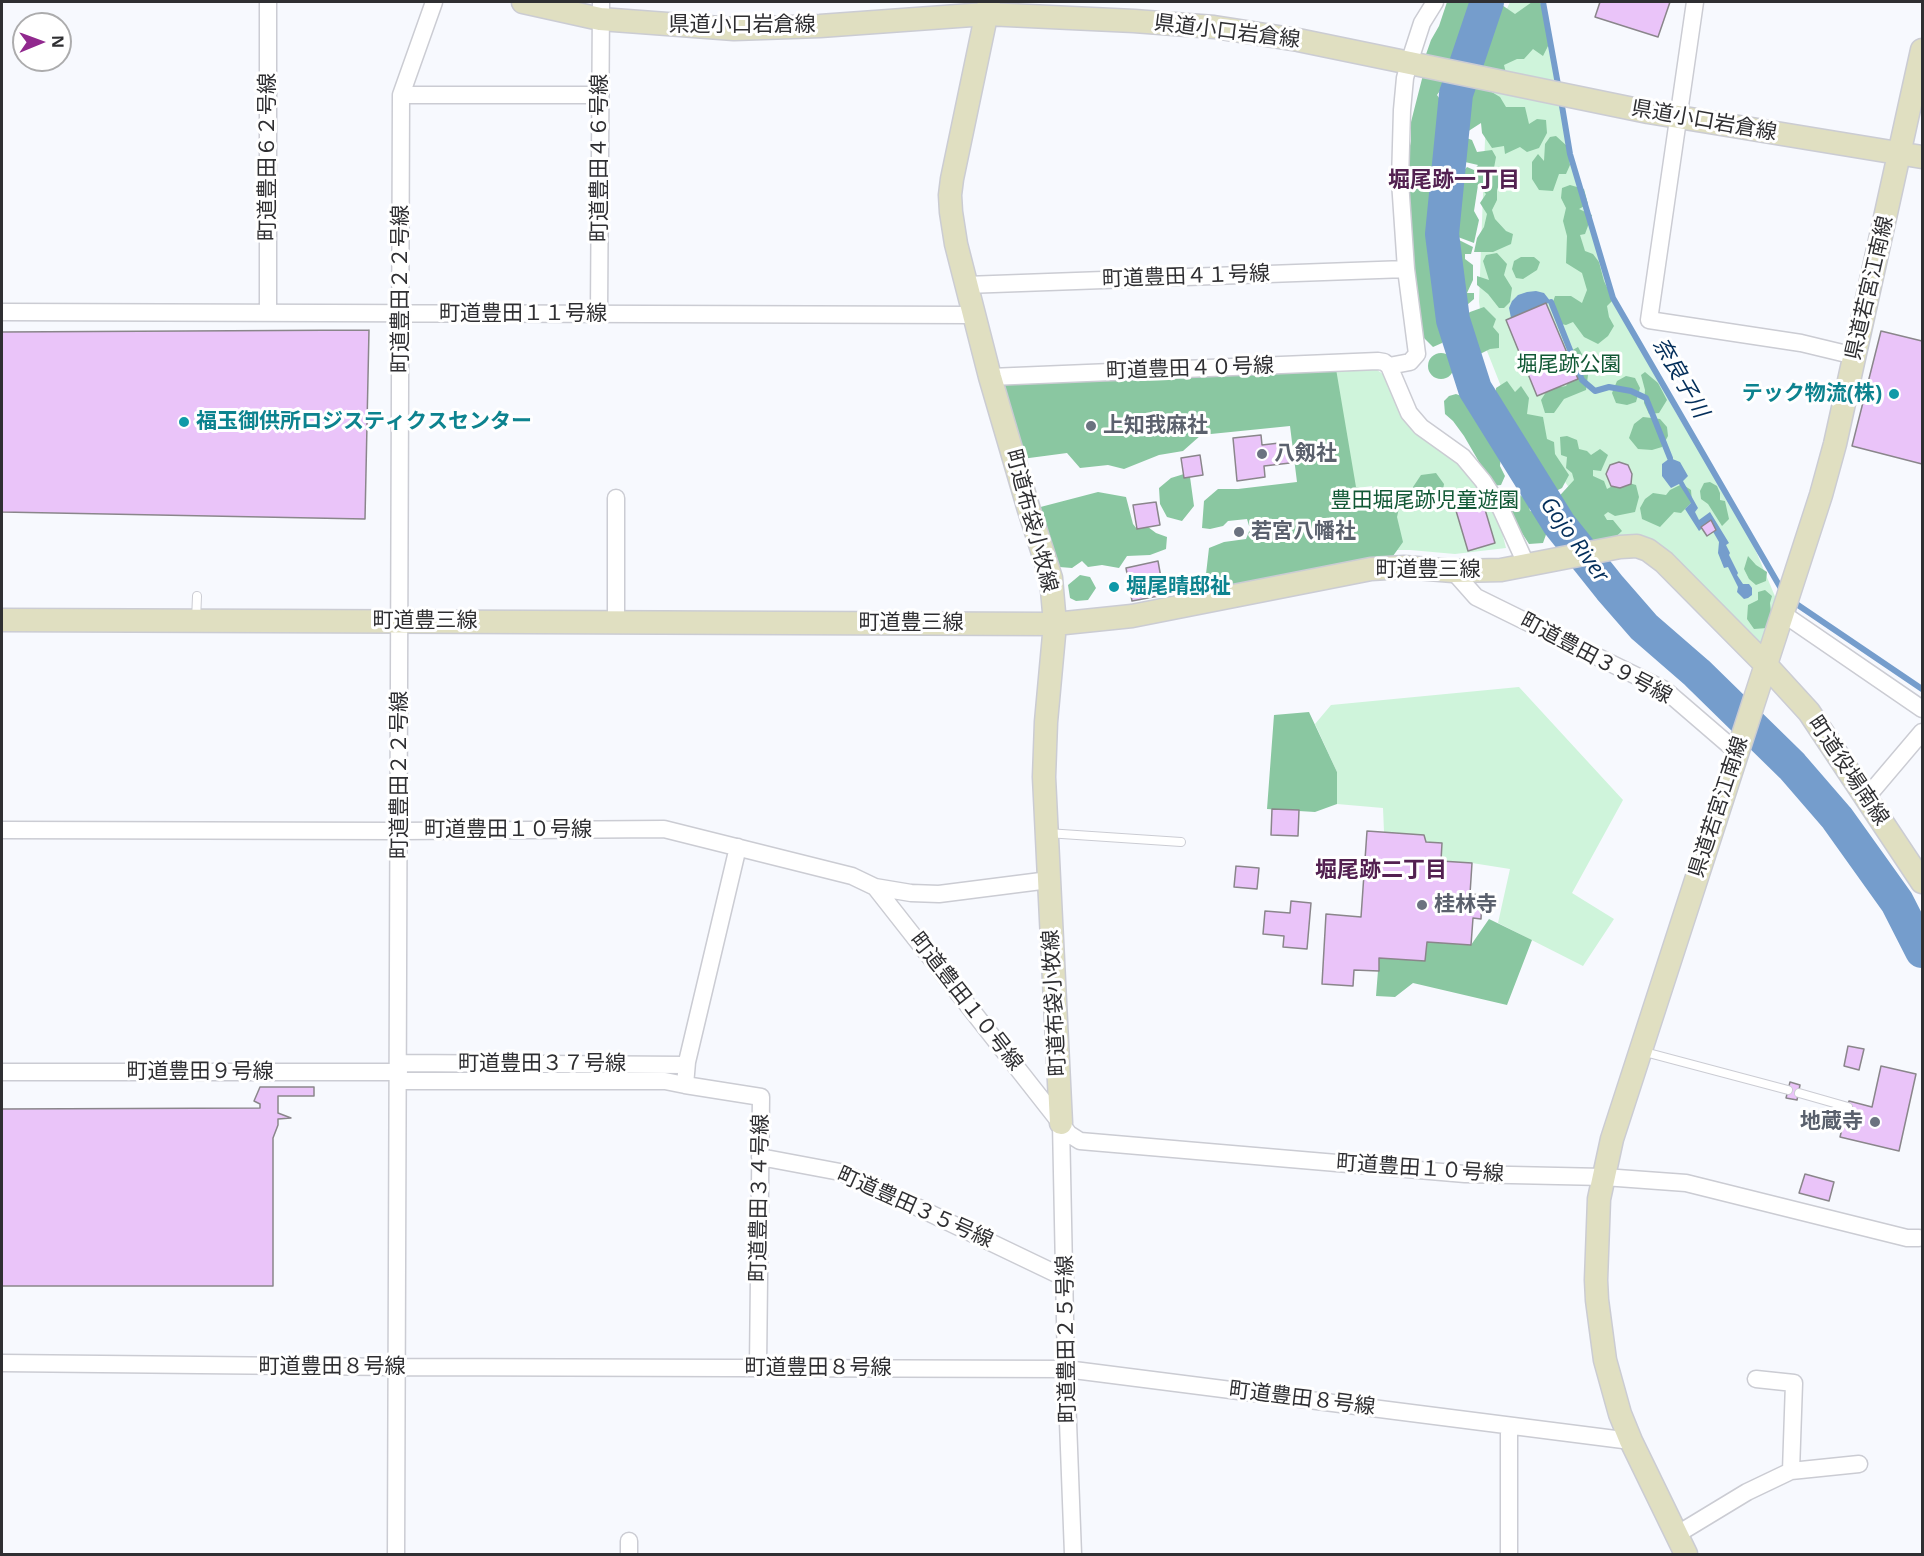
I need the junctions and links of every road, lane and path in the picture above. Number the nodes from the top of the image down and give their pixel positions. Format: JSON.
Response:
{"nodes":[{"id":1,"x":268,"y":2,"type":"edge"},
{"id":2,"x":434,"y":2,"type":"edge"},
{"id":3,"x":523,"y":2,"type":"edge"},
{"id":4,"x":1435,"y":2,"type":"edge"},
{"id":5,"x":1695,"y":2,"type":"edge"},
{"id":6,"x":987,"y":8,"type":"edge"},
{"id":7,"x":601,"y":10,"type":"edge"},
{"id":8,"x":1923,"y":51,"type":"edge"},
{"id":9,"x":1412,"y":64,"type":"junction"},
{"id":10,"x":401,"y":95,"type":"junction"},
{"id":11,"x":600,"y":95,"type":"junction"},
{"id":12,"x":1678,"y":117,"type":"junction"},
{"id":13,"x":1900,"y":153,"type":"junction"},
{"id":14,"x":1923,"y":157,"type":"edge"},
{"id":15,"x":1406,"y":269,"type":"junction"},
{"id":16,"x":966,"y":285,"type":"junction"},
{"id":17,"x":2,"y":312,"type":"edge"},
{"id":18,"x":268,"y":312,"type":"junction"},
{"id":19,"x":402,"y":313,"type":"junction"},
{"id":20,"x":599,"y":314,"type":"junction"},
{"id":21,"x":973,"y":315,"type":"junction"},
{"id":22,"x":1855,"y":356,"type":"junction"},
{"id":23,"x":1389,"y":366,"type":"junction"},
{"id":24,"x":990,"y":376,"type":"junction"},
{"id":25,"x":616,"y":498,"type":"dead end"},
{"id":26,"x":1535,"y":564,"type":"junction"},
{"id":27,"x":1453,"y":571,"type":"junction"},
{"id":28,"x":197,"y":596,"type":"dead end"},
{"id":29,"x":1782,"y":613,"type":"junction"},
{"id":30,"x":2,"y":620,"type":"edge"},
{"id":31,"x":196,"y":621,"type":"junction"},
{"id":32,"x":400,"y":621,"type":"junction"},
{"id":33,"x":616,"y":622,"type":"junction"},
{"id":34,"x":1055,"y":624,"type":"junction"},
{"id":35,"x":1764,"y":669,"type":"junction"},
{"id":36,"x":1923,"y":709,"type":"edge"},
{"id":37,"x":1923,"y":732,"type":"edge"},
{"id":38,"x":1738,"y":750,"type":"junction"},
{"id":39,"x":1866,"y":798,"type":"junction"},
{"id":40,"x":2,"y":830,"type":"edge"},
{"id":41,"x":400,"y":831,"type":"junction"},
{"id":42,"x":1046,"y":833,"type":"junction"},
{"id":43,"x":1181,"y":842,"type":"dead end"},
{"id":44,"x":738,"y":848,"type":"junction"},
{"id":45,"x":1049,"y":880,"type":"junction"},
{"id":46,"x":1923,"y":882,"type":"edge"},
{"id":47,"x":875,"y":887,"type":"junction"},
{"id":48,"x":1640,"y":1051,"type":"junction"},
{"id":49,"x":686,"y":1065,"type":"junction"},
{"id":50,"x":2,"y":1072,"type":"edge"},
{"id":51,"x":399,"y":1072,"type":"junction"},
{"id":52,"x":685,"y":1085,"type":"junction"},
{"id":53,"x":1788,"y":1090,"type":"dead end"},
{"id":54,"x":1799,"y":1093,"type":"dead end"},
{"id":55,"x":1848,"y":1107,"type":"dead end"},
{"id":56,"x":1061,"y":1124,"type":"junction"},
{"id":57,"x":760,"y":1156,"type":"junction"},
{"id":58,"x":1604,"y":1178,"type":"junction"},
{"id":59,"x":1919,"y":1238,"type":"dead end"},
{"id":60,"x":1065,"y":1278,"type":"junction"},
{"id":61,"x":2,"y":1364,"type":"edge"},
{"id":62,"x":398,"y":1367,"type":"junction"},
{"id":63,"x":758,"y":1368,"type":"junction"},
{"id":64,"x":1066,"y":1369,"type":"junction"},
{"id":65,"x":1756,"y":1379,"type":"dead end"},
{"id":66,"x":1509,"y":1426,"type":"junction"},
{"id":67,"x":1630,"y":1441,"type":"junction"},
{"id":68,"x":1859,"y":1464,"type":"dead end"},
{"id":69,"x":1791,"y":1471,"type":"junction"},
{"id":70,"x":1681,"y":1545,"type":"edge"},
{"id":71,"x":396,"y":1554,"type":"edge"},
{"id":72,"x":1073,"y":1554,"type":"edge"},
{"id":73,"x":1509,"y":1554,"type":"edge"}],
"edges":[{"from":1,"to":18,"type":"street","name":"町道豊田６２号線"},
{"from":2,"to":10,"type":"street","name":"町道豊田２２号線"},
{"from":3,"to":7,"type":"street","name":"県道小口岩倉線"},
{"from":4,"to":9,"type":"street"},
{"from":5,"to":12,"type":"street"},
{"from":6,"to":7,"type":"street","name":"県道小口岩倉線"},
{"from":6,"to":9,"type":"street","name":"県道小口岩倉線"},
{"from":6,"to":16,"type":"street","name":"町道布袋小牧線"},
{"from":7,"to":11,"type":"street","name":"町道豊田４６号線"},
{"from":8,"to":13,"type":"street","name":"県道若宮江南線"},
{"from":9,"to":12,"type":"street","name":"県道小口岩倉線"},
{"from":9,"to":15,"type":"street"},
{"from":10,"to":11,"type":"street"},
{"from":10,"to":19,"type":"street","name":"町道豊田２２号線"},
{"from":11,"to":20,"type":"street","name":"町道豊田４６号線"},
{"from":12,"to":13,"type":"street","name":"県道小口岩倉線"},
{"from":12,"to":22,"type":"street"},
{"from":13,"to":14,"type":"street","name":"県道小口岩倉線"},
{"from":13,"to":22,"type":"street","name":"県道若宮江南線"},
{"from":15,"to":16,"type":"street","name":"町道豊田４１号線"},
{"from":15,"to":23,"type":"street"},
{"from":16,"to":21,"type":"street","name":"町道布袋小牧線"},
{"from":17,"to":18,"type":"street","name":"町道豊田１１号線"},
{"from":18,"to":19,"type":"street","name":"町道豊田１１号線"},
{"from":19,"to":20,"type":"street","name":"町道豊田１１号線"},
{"from":19,"to":32,"type":"street","name":"町道豊田２２号線"},
{"from":20,"to":21,"type":"street","name":"町道豊田１１号線"},
{"from":21,"to":24,"type":"street","name":"町道布袋小牧線"},
{"from":22,"to":29,"type":"street","name":"県道若宮江南線"},
{"from":23,"to":24,"type":"street","name":"町道豊田４０号線"},
{"from":23,"to":26,"type":"street"},
{"from":24,"to":34,"type":"street","name":"町道布袋小牧線"},
{"from":25,"to":33,"type":"street"},
{"from":26,"to":27,"type":"street","name":"町道豊三線"},
{"from":26,"to":35,"type":"street","name":"町道豊三線"},
{"from":27,"to":34,"type":"street","name":"町道豊三線"},
{"from":27,"to":38,"type":"street","name":"町道豊田３９号線"},
{"from":28,"to":31,"type":"lane"},
{"from":29,"to":35,"type":"street","name":"県道若宮江南線"},
{"from":29,"to":36,"type":"street"},
{"from":30,"to":31,"type":"street","name":"町道豊三線"},
{"from":31,"to":32,"type":"street","name":"町道豊三線"},
{"from":32,"to":33,"type":"street","name":"町道豊三線"},
{"from":32,"to":41,"type":"street","name":"町道豊田２２号線"},
{"from":33,"to":34,"type":"street","name":"町道豊三線"},
{"from":34,"to":42,"type":"street","name":"町道布袋小牧線"},
{"from":35,"to":38,"type":"street","name":"県道若宮江南線"},
{"from":35,"to":39,"type":"street","name":"町道役場南線"},
{"from":37,"to":39,"type":"street"},
{"from":38,"to":48,"type":"street","name":"県道若宮江南線"},
{"from":39,"to":46,"type":"street","name":"町道役場南線"},
{"from":40,"to":41,"type":"street","name":"町道豊田１０号線"},
{"from":41,"to":44,"type":"street","name":"町道豊田１０号線"},
{"from":41,"to":51,"type":"street","name":"町道豊田２２号線"},
{"from":42,"to":43,"type":"lane"},
{"from":42,"to":45,"type":"street","name":"町道布袋小牧線"},
{"from":44,"to":47,"type":"street","name":"町道豊田１０号線"},
{"from":44,"to":49,"type":"street"},
{"from":45,"to":47,"type":"street"},
{"from":45,"to":56,"type":"street","name":"町道布袋小牧線"},
{"from":47,"to":56,"type":"street","name":"町道豊田１０号線"},
{"from":48,"to":53,"type":"lane"},
{"from":48,"to":58,"type":"street","name":"県道若宮江南線"},
{"from":49,"to":51,"type":"street","name":"町道豊田３７号線"},
{"from":49,"to":52,"type":"street"},
{"from":50,"to":51,"type":"street","name":"町道豊田９号線"},
{"from":51,"to":52,"type":"street","name":"町道豊田９号線"},
{"from":51,"to":62,"type":"street","name":"町道豊田２２号線"},
{"from":52,"to":57,"type":"street","name":"町道豊田３４号線"},
{"from":54,"to":55,"type":"lane"},
{"from":56,"to":58,"type":"street","name":"町道豊田１０号線"},
{"from":56,"to":60,"type":"street","name":"町道豊田２５号線"},
{"from":57,"to":60,"type":"street","name":"町道豊田３５号線"},
{"from":57,"to":63,"type":"street","name":"町道豊田３４号線"},
{"from":58,"to":59,"type":"street","name":"町道豊田１０号線"},
{"from":58,"to":67,"type":"street","name":"県道若宮江南線"},
{"from":60,"to":64,"type":"street","name":"町道豊田２５号線"},
{"from":61,"to":62,"type":"street","name":"町道豊田８号線"},
{"from":62,"to":63,"type":"street","name":"町道豊田８号線"},
{"from":62,"to":71,"type":"street","name":"町道豊田２２号線"},
{"from":63,"to":64,"type":"street","name":"町道豊田８号線"},
{"from":64,"to":66,"type":"street","name":"町道豊田８号線"},
{"from":64,"to":72,"type":"street","name":"町道豊田２５号線"},
{"from":65,"to":69,"type":"street"},
{"from":66,"to":67,"type":"street","name":"町道豊田８号線"},
{"from":66,"to":73,"type":"street"},
{"from":67,"to":70,"type":"street","name":"県道若宮江南線"},
{"from":68,"to":69,"type":"street"},
{"from":69,"to":70,"type":"street"}]}
